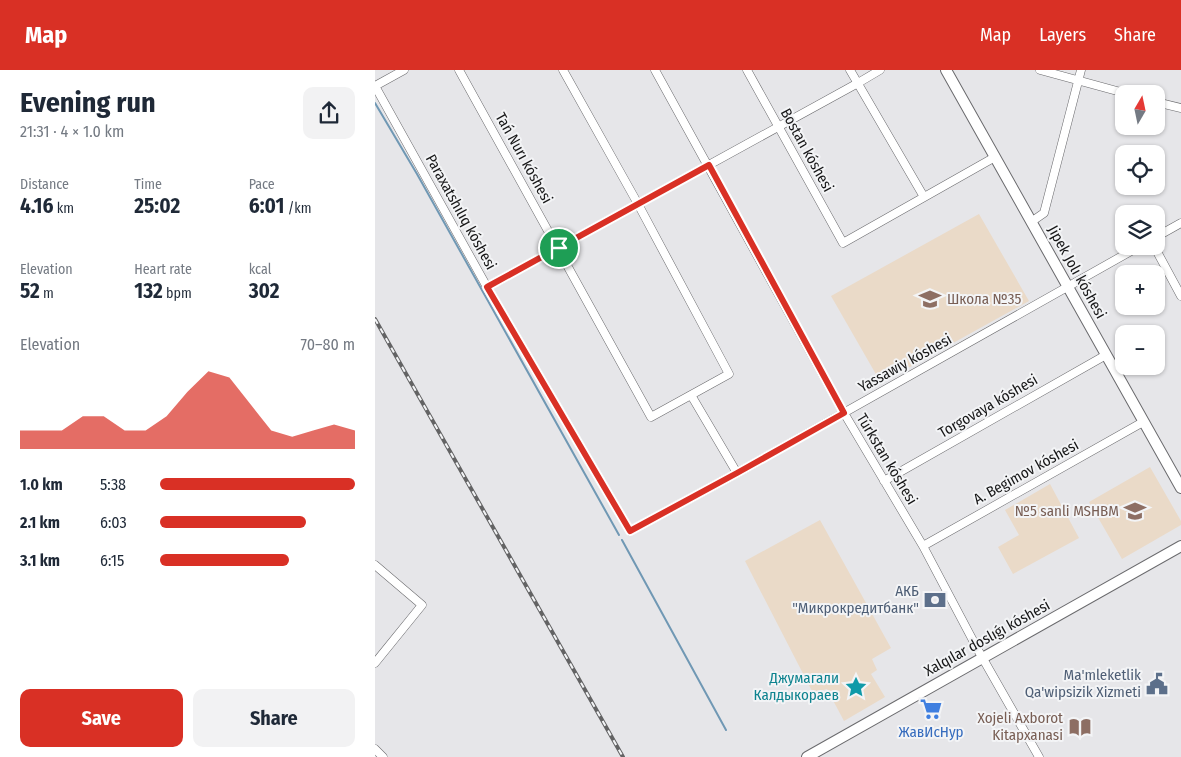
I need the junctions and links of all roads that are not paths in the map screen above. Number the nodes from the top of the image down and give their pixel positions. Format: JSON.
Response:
{"nodes":[{"id":1,"x":405,"y":70,"type":"edge"},
{"id":2,"x":459,"y":70,"type":"edge"},
{"id":3,"x":563,"y":70,"type":"edge"},
{"id":4,"x":655,"y":70,"type":"edge"},
{"id":5,"x":747,"y":70,"type":"edge"},
{"id":6,"x":850,"y":70,"type":"edge"},
{"id":7,"x":880,"y":70,"type":"edge"},
{"id":8,"x":946,"y":70,"type":"edge"},
{"id":9,"x":1040,"y":70,"type":"edge"},
{"id":10,"x":1081,"y":70,"type":"edge"},
{"id":11,"x":1078,"y":80,"type":"junction"},
{"id":12,"x":858,"y":84,"type":"junction"},
{"id":13,"x":375,"y":86,"type":"edge"},
{"id":14,"x":1115,"y":90,"type":"edge"},
{"id":15,"x":1165,"y":104,"type":"edge"},
{"id":16,"x":1181,"y":108,"type":"edge"},
{"id":17,"x":778,"y":127,"type":"junction"},
{"id":18,"x":995,"y":156,"type":"junction"},
{"id":19,"x":709,"y":165,"type":"junction"},
{"id":20,"x":924,"y":197,"type":"junction"},
{"id":21,"x":638,"y":204,"type":"junction"},
{"id":22,"x":1031,"y":222,"type":"junction"},
{"id":23,"x":1181,"y":223,"type":"edge"},
{"id":24,"x":1165,"y":232,"type":"edge"},
{"id":25,"x":559,"y":248,"type":"junction"},
{"id":26,"x":1124,"y":255,"type":"edge"},
{"id":27,"x":1158,"y":255,"type":"edge"},
{"id":28,"x":487,"y":287,"type":"junction"},
{"id":29,"x":1068,"y":287,"type":"junction"},
{"id":30,"x":1181,"y":296,"type":"edge"},
{"id":31,"x":1106,"y":355,"type":"junction"},
{"id":32,"x":691,"y":395,"type":"junction"},
{"id":33,"x":844,"y":413,"type":"junction"},
{"id":34,"x":1143,"y":422,"type":"junction"},
{"id":35,"x":737,"y":473,"type":"junction"},
{"id":36,"x":884,"y":481,"type":"junction"},
{"id":37,"x":1181,"y":488,"type":"edge"},
{"id":38,"x":630,"y":531,"type":"joint"},
{"id":39,"x":923,"y":546,"type":"junction"},
{"id":40,"x":1181,"y":546,"type":"edge"},
{"id":41,"x":375,"y":565,"type":"edge"},
{"id":42,"x":983,"y":658,"type":"junction"},
{"id":43,"x":375,"y":663,"type":"edge"},
{"id":44,"x":375,"y":749,"type":"edge"},
{"id":45,"x":383,"y":757,"type":"edge"},
{"id":46,"x":807,"y":757,"type":"edge"},
{"id":47,"x":1039,"y":757,"type":"edge"}],
"edges":[{"from":1,"to":13,"type":"street"},
{"from":2,"to":25,"type":"street","name":"Tań Nurı kóshesi"},
{"from":3,"to":21,"type":"street"},
{"from":4,"to":19,"type":"street","name":"Túrkstan kóshesi"},
{"from":5,"to":17,"type":"street","name":"Bostan kóshesi"},
{"from":6,"to":12,"type":"street"},
{"from":7,"to":12,"type":"street"},
{"from":8,"to":18,"type":"street","name":"Jipek Jolı kóshesi"},
{"from":9,"to":11,"type":"street"},
{"from":10,"to":11,"type":"street"},
{"from":11,"to":14,"type":"street"},
{"from":11,"to":22,"type":"street"},
{"from":12,"to":17,"type":"street"},
{"from":12,"to":20,"type":"street"},
{"from":13,"to":28,"type":"street","name":"Paraxatshılıq kóshesi"},
{"from":15,"to":16,"type":"street"},
{"from":17,"to":19,"type":"street"},
{"from":17,"to":20,"type":"street","name":"Bostan kóshesi"},
{"from":18,"to":20,"type":"street"},
{"from":18,"to":22,"type":"street","name":"Jipek Jolı kóshesi"},
{"from":19,"to":21,"type":"street"},
{"from":19,"to":33,"type":"street","name":"Túrkstan kóshesi"},
{"from":21,"to":25,"type":"street"},
{"from":21,"to":32,"type":"street"},
{"from":22,"to":29,"type":"street","name":"Jipek Jolı kóshesi"},
{"from":23,"to":24,"type":"street"},
{"from":25,"to":28,"type":"street"},
{"from":25,"to":32,"type":"street","name":"Tań Nurı kóshesi"},
{"from":26,"to":29,"type":"street","name":"Yassawiy kóshesi"},
{"from":27,"to":30,"type":"street"},
{"from":28,"to":38,"type":"street","name":"Paraxatshılıq kóshesi"},
{"from":29,"to":31,"type":"street","name":"Jipek Jolı kóshesi"},
{"from":29,"to":33,"type":"street","name":"Yassawiy kóshesi"},
{"from":31,"to":34,"type":"street","name":"Jipek Jolı kóshesi"},
{"from":31,"to":36,"type":"street","name":"Torgovaya kóshesi"},
{"from":32,"to":35,"type":"street"},
{"from":33,"to":35,"type":"street","name":"Yassawiy kóshesi"},
{"from":33,"to":36,"type":"street","name":"Túrkstan kóshesi"},
{"from":34,"to":37,"type":"street","name":"Jipek Jolı kóshesi"},
{"from":34,"to":39,"type":"street","name":"A. Begimov kóshesi"},
{"from":35,"to":38,"type":"street","name":"Yassawiy kóshesi"},
{"from":36,"to":39,"type":"street","name":"Túrkstan kóshesi"},
{"from":39,"to":42,"type":"street","name":"Túrkstan kóshesi"},
{"from":40,"to":42,"type":"street","name":"Xalqılar doslıǵı kóshesi"},
{"from":41,"to":43,"type":"street"},
{"from":42,"to":46,"type":"street","name":"Xalqılar doslıǵı kóshesi"},
{"from":42,"to":47,"type":"street","name":"Túrkstan kóshesi"},
{"from":44,"to":45,"type":"street"}]}
